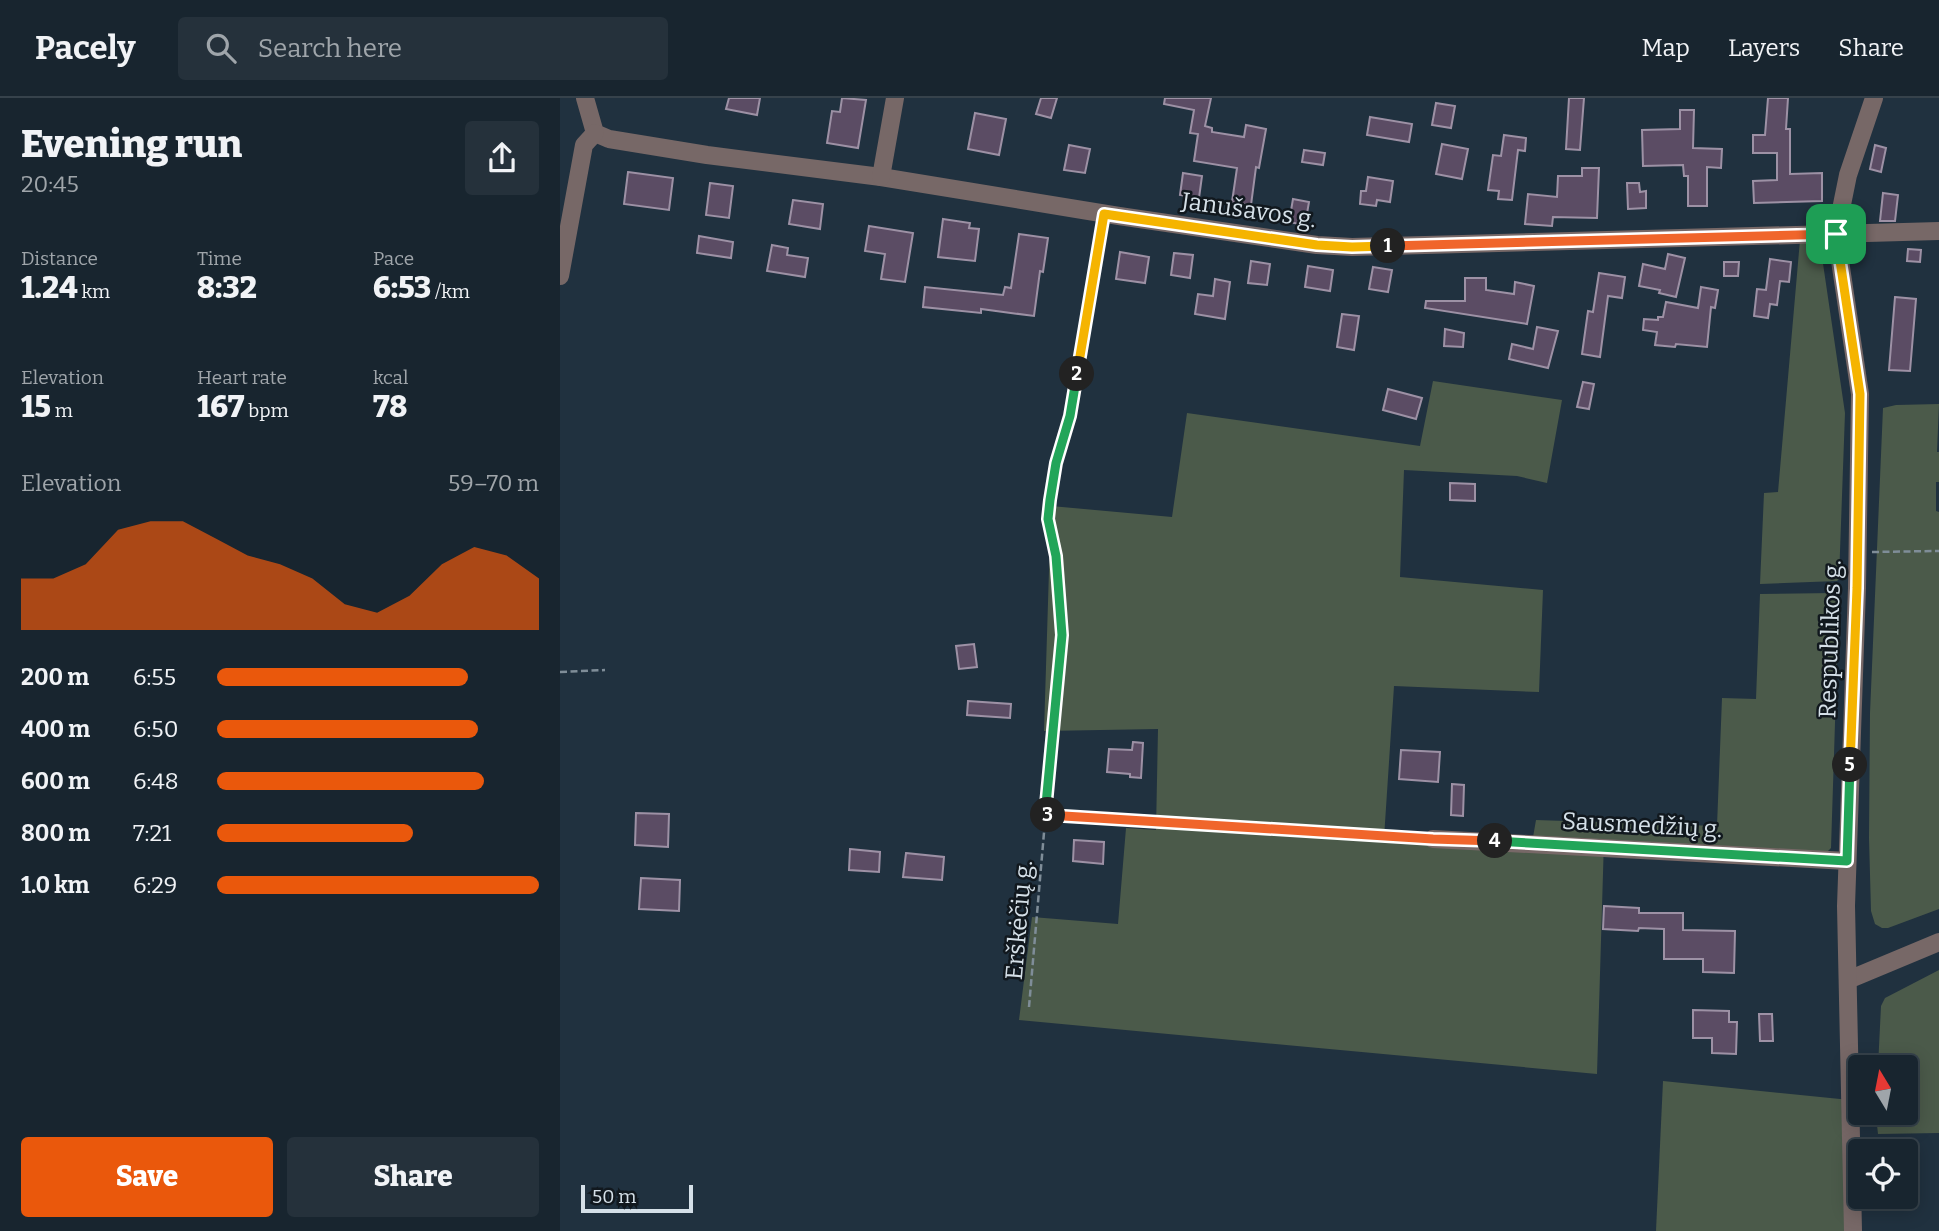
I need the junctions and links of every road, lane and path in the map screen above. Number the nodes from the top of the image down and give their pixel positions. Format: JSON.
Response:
{"nodes":[{"id":1,"x":585,"y":98,"type":"edge"},
{"id":2,"x":895,"y":98,"type":"edge"},
{"id":3,"x":1874,"y":98,"type":"edge"},
{"id":4,"x":595,"y":133,"type":"junction"},
{"id":5,"x":881,"y":177,"type":"junction"},
{"id":6,"x":1104,"y":214,"type":"junction"},
{"id":7,"x":1939,"y":231,"type":"edge"},
{"id":8,"x":1836,"y":234,"type":"junction"},
{"id":9,"x":560,"y":276,"type":"edge"},
{"id":10,"x":1939,"y":551,"type":"edge"},
{"id":11,"x":1857,"y":552,"type":"junction"},
{"id":12,"x":605,"y":670,"type":"dead end"},
{"id":13,"x":560,"y":672,"type":"edge"},
{"id":14,"x":1045,"y":815,"type":"junction"},
{"id":15,"x":1433,"y":839,"type":"joint"},
{"id":16,"x":1847,"y":861,"type":"junction"},
{"id":17,"x":1939,"y":942,"type":"edge"},
{"id":18,"x":1848,"y":980,"type":"junction"},
{"id":19,"x":1029,"y":1007,"type":"dead end"},
{"id":20,"x":1853,"y":1231,"type":"edge"}],
"edges":[{"from":1,"to":4,"type":"street"},
{"from":2,"to":5,"type":"street"},
{"from":3,"to":8,"type":"street","name":"Respublikos g."},
{"from":4,"to":5,"type":"street","name":"Janušavos g."},
{"from":4,"to":9,"type":"street"},
{"from":5,"to":6,"type":"street","name":"Janušavos g."},
{"from":6,"to":8,"type":"street","name":"Janušavos g."},
{"from":6,"to":14,"type":"path","name":"Erškėčių g."},
{"from":7,"to":8,"type":"street","name":"Janušavos g."},
{"from":8,"to":11,"type":"street","name":"Respublikos g."},
{"from":10,"to":11,"type":"path"},
{"from":11,"to":16,"type":"street","name":"Respublikos g."},
{"from":12,"to":13,"type":"path"},
{"from":14,"to":15,"type":"path"},
{"from":14,"to":19,"type":"path","name":"Erškėčių g."},
{"from":15,"to":16,"type":"street","name":"Sausmedžių g."},
{"from":16,"to":18,"type":"street","name":"Respublikos g."},
{"from":17,"to":18,"type":"street"},
{"from":18,"to":20,"type":"street","name":"Respublikos g."}]}
